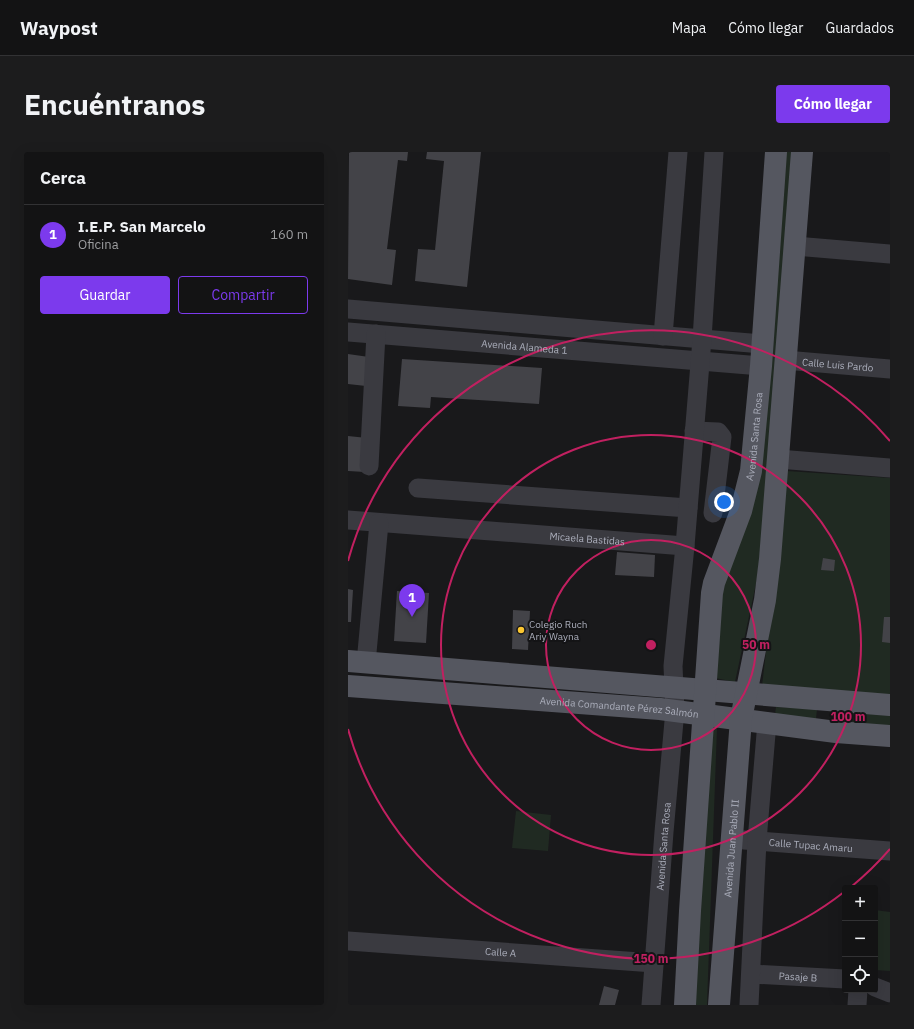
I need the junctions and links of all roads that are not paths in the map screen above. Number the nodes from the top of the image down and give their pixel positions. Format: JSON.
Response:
{"nodes":[{"id":1,"x":678,"y":152,"type":"edge"},
{"id":2,"x":714,"y":152,"type":"edge"},
{"id":3,"x":776,"y":152,"type":"edge"},
{"id":4,"x":802,"y":152,"type":"edge"},
{"id":5,"x":795,"y":246,"type":"junction"},
{"id":6,"x":890,"y":254,"type":"edge"},
{"id":7,"x":348,"y":309,"type":"edge"},
{"id":8,"x":513,"y":323,"type":"junction"},
{"id":9,"x":348,"y":332,"type":"edge"},
{"id":10,"x":376,"y":334,"type":"junction"},
{"id":11,"x":663,"y":336,"type":"junction"},
{"id":12,"x":702,"y":339,"type":"junction"},
{"id":13,"x":762,"y":344,"type":"junction"},
{"id":14,"x":510,"y":345,"type":"junction"},
{"id":15,"x":785,"y":360,"type":"junction"},
{"id":16,"x":700,"y":361,"type":"junction"},
{"id":17,"x":761,"y":366,"type":"junction"},
{"id":18,"x":890,"y":369,"type":"edge"},
{"id":19,"x":694,"y":431,"type":"junction"},
{"id":20,"x":778,"y":459,"type":"junction"},
{"id":21,"x":369,"y":466,"type":"dead end"},
{"id":22,"x":890,"y":468,"type":"edge"},
{"id":23,"x":418,"y":488,"type":"dead end"},
{"id":24,"x":688,"y":508,"type":"junction"},
{"id":25,"x":713,"y":513,"type":"dead end"},
{"id":26,"x":348,"y":520,"type":"edge"},
{"id":27,"x":379,"y":523,"type":"junction"},
{"id":28,"x":685,"y":546,"type":"junction"},
{"id":29,"x":357,"y":662,"type":"edge"},
{"id":30,"x":348,"y":686,"type":"edge"},
{"id":31,"x":674,"y":688,"type":"junction"},
{"id":32,"x":706,"y":690,"type":"junction"},
{"id":33,"x":746,"y":693,"type":"junction"},
{"id":34,"x":840,"y":701,"type":"junction"},
{"id":35,"x":890,"y":705,"type":"edge"},
{"id":36,"x":675,"y":710,"type":"junction"},
{"id":37,"x":704,"y":714,"type":"junction"},
{"id":38,"x":741,"y":719,"type":"junction"},
{"id":39,"x":767,"y":722,"type":"junction"},
{"id":40,"x":836,"y":732,"type":"junction"},
{"id":41,"x":890,"y":736,"type":"edge"},
{"id":42,"x":731,"y":840,"type":"junction"},
{"id":43,"x":757,"y":841,"type":"junction"},
{"id":44,"x":890,"y":851,"type":"edge"},
{"id":45,"x":348,"y":941,"type":"edge"},
{"id":46,"x":654,"y":963,"type":"junction"},
{"id":47,"x":751,"y":974,"type":"junction"},
{"id":48,"x":842,"y":979,"type":"edge"},
{"id":49,"x":878,"y":988,"type":"edge"},
{"id":50,"x":858,"y":993,"type":"edge"},
{"id":51,"x":890,"y":993,"type":"edge"},
{"id":52,"x":651,"y":1005,"type":"edge"},
{"id":53,"x":685,"y":1005,"type":"edge"},
{"id":54,"x":719,"y":1005,"type":"edge"},
{"id":55,"x":749,"y":1005,"type":"edge"},
{"id":56,"x":857,"y":1005,"type":"edge"}],
"edges":[{"from":1,"to":11,"type":"street"},
{"from":2,"to":12,"type":"street"},
{"from":3,"to":13,"type":"main road","name":"Avenida Santa Rosa"},
{"from":4,"to":5,"type":"main road"},
{"from":5,"to":6,"type":"street"},
{"from":5,"to":15,"type":"main road"},
{"from":7,"to":8,"type":"street"},
{"from":8,"to":11,"type":"street"},
{"from":8,"to":14,"type":"street"},
{"from":9,"to":10,"type":"street","name":"Avenida Alameda 1"},
{"from":10,"to":14,"type":"street","name":"Avenida Alameda 1"},
{"from":10,"to":21,"type":"street"},
{"from":11,"to":12,"type":"street"},
{"from":12,"to":13,"type":"street"},
{"from":12,"to":16,"type":"street"},
{"from":13,"to":17,"type":"main road","name":"Avenida Santa Rosa"},
{"from":14,"to":16,"type":"street","name":"Avenida Alameda 1"},
{"from":15,"to":18,"type":"street","name":"Calle Luis Pardo"},
{"from":15,"to":20,"type":"main road"},
{"from":16,"to":17,"type":"street","name":"Avenida Alameda 1"},
{"from":16,"to":19,"type":"street"},
{"from":17,"to":32,"type":"main road","name":"Avenida Santa Rosa"},
{"from":19,"to":24,"type":"street"},
{"from":19,"to":25,"type":"street"},
{"from":20,"to":22,"type":"street"},
{"from":20,"to":33,"type":"main road"},
{"from":23,"to":24,"type":"street"},
{"from":24,"to":28,"type":"street"},
{"from":26,"to":27,"type":"street","name":"Micaela Bastidas"},
{"from":27,"to":28,"type":"street","name":"Micaela Bastidas"},
{"from":27,"to":29,"type":"street"},
{"from":28,"to":31,"type":"street"},
{"from":29,"to":31,"type":"main road"},
{"from":30,"to":36,"type":"main road","name":"Avenida Comandante Pérez Salmón"},
{"from":31,"to":32,"type":"main road"},
{"from":31,"to":36,"type":"street","name":"Avenida Santa Rosa"},
{"from":32,"to":33,"type":"main road"},
{"from":32,"to":37,"type":"main road","name":"Avenida Santa Rosa"},
{"from":33,"to":34,"type":"main road"},
{"from":33,"to":38,"type":"main road","name":"Avenida Juan Pablo II"},
{"from":34,"to":35,"type":"main road"},
{"from":34,"to":40,"type":"main road"},
{"from":36,"to":37,"type":"main road","name":"Avenida Comandante Pérez Salmón"},
{"from":36,"to":46,"type":"street","name":"Avenida Santa Rosa"},
{"from":37,"to":38,"type":"main road","name":"Avenida Comandante Pérez Salmón"},
{"from":37,"to":53,"type":"main road"},
{"from":38,"to":39,"type":"main road","name":"Avenida Comandante Pérez Salmón"},
{"from":38,"to":42,"type":"main road","name":"Avenida Juan Pablo II"},
{"from":39,"to":40,"type":"main road","name":"Avenida Comandante Pérez Salmón"},
{"from":39,"to":43,"type":"street"},
{"from":40,"to":41,"type":"main road","name":"Avenida Comandante Pérez Salmón"},
{"from":42,"to":43,"type":"street","name":"Calle Tupac Amaru"},
{"from":42,"to":54,"type":"main road","name":"Avenida Juan Pablo II"},
{"from":43,"to":44,"type":"street","name":"Calle Tupac Amaru"},
{"from":43,"to":47,"type":"street"},
{"from":45,"to":46,"type":"street","name":"Calle A"},
{"from":46,"to":52,"type":"street","name":"Avenida Santa Rosa"},
{"from":47,"to":48,"type":"street","name":"Pasaje B"},
{"from":47,"to":55,"type":"street"},
{"from":49,"to":51,"type":"street"},
{"from":50,"to":56,"type":"street"}]}
